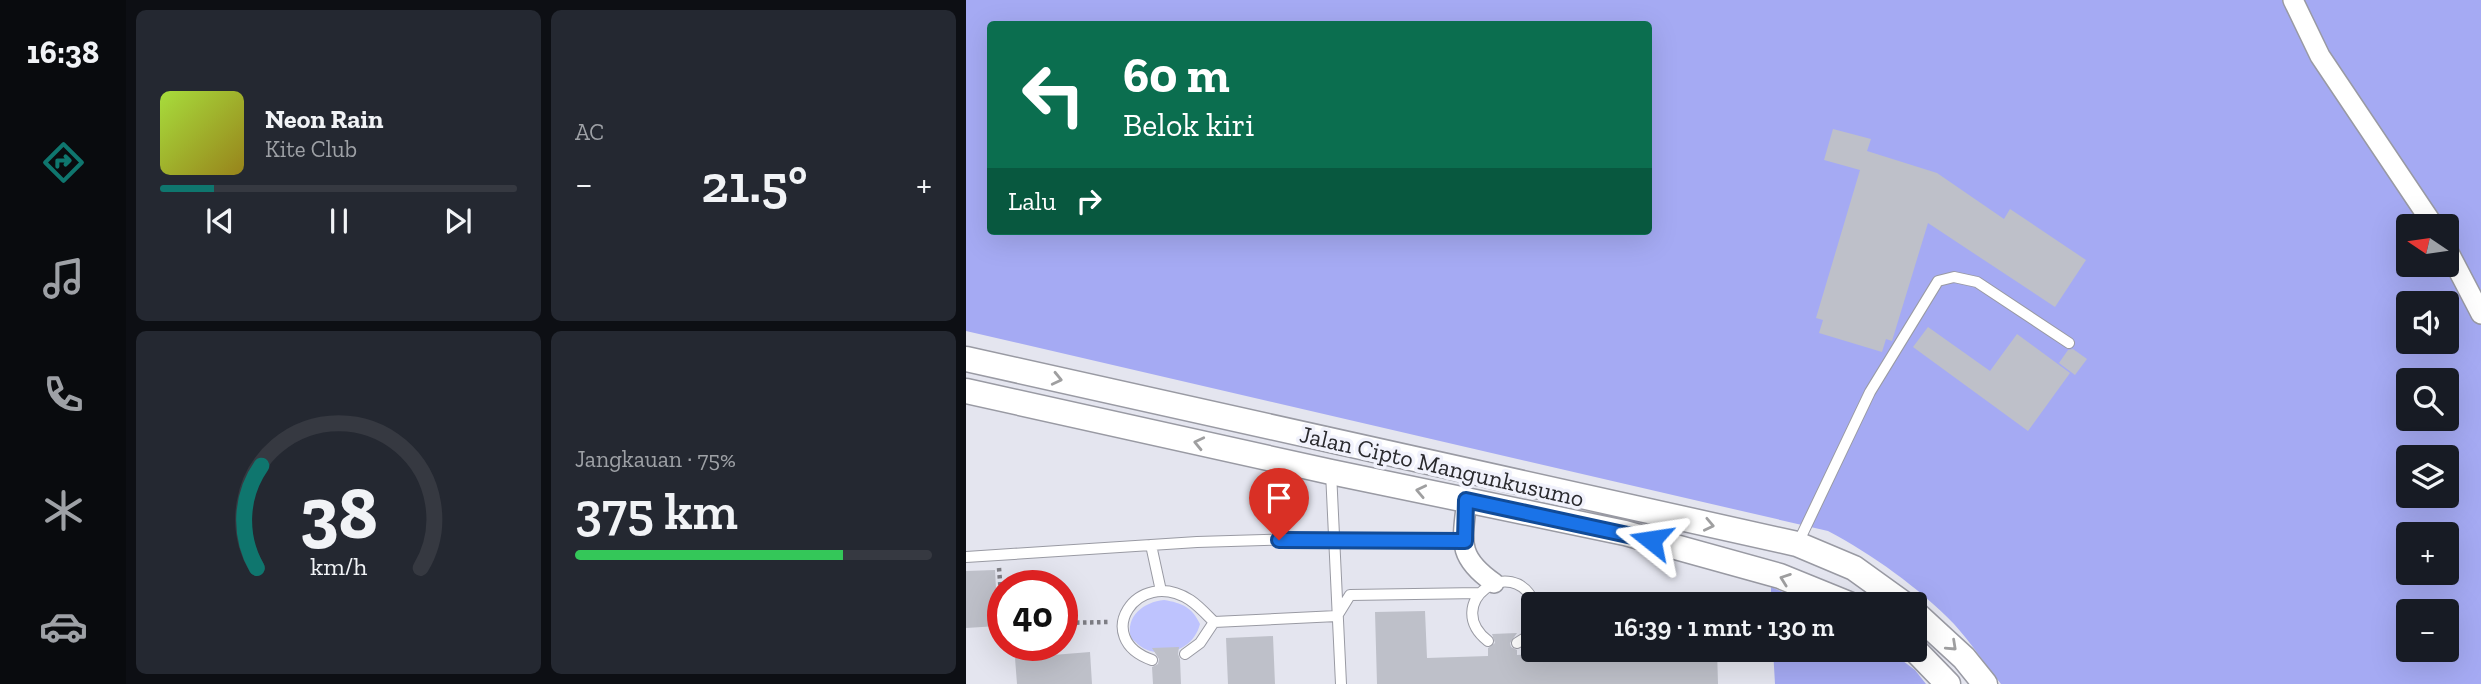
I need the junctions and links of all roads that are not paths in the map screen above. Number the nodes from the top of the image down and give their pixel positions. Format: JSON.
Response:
{"nodes":[{"id":1,"x":2293,"y":0,"type":"edge"},
{"id":2,"x":2426,"y":214,"type":"edge"},
{"id":3,"x":2459,"y":272,"type":"edge"},
{"id":4,"x":2481,"y":314,"type":"edge"},
{"id":5,"x":2069,"y":343,"type":"dead end"},
{"id":6,"x":966,"y":359,"type":"edge"},
{"id":7,"x":1017,"y":370,"type":"junction"},
{"id":8,"x":966,"y":391,"type":"edge"},
{"id":9,"x":1011,"y":402,"type":"junction"},
{"id":10,"x":1331,"y":472,"type":"junction"},
{"id":11,"x":1466,"y":500,"type":"junction"},
{"id":12,"x":1333,"y":538,"type":"junction"},
{"id":13,"x":1465,"y":541,"type":"junction"},
{"id":14,"x":1797,"y":544,"type":"junction"},
{"id":15,"x":1151,"y":545,"type":"junction"},
{"id":16,"x":966,"y":557,"type":"edge"},
{"id":17,"x":1487,"y":588,"type":"junction"},
{"id":18,"x":1336,"y":589,"type":"junction"},
{"id":19,"x":1161,"y":591,"type":"junction"},
{"id":20,"x":1528,"y":592,"type":"edge"},
{"id":21,"x":1819,"y":592,"type":"edge"},
{"id":22,"x":1887,"y":592,"type":"edge"},
{"id":23,"x":1350,"y":595,"type":"junction"},
{"id":24,"x":1337,"y":616,"type":"junction"},
{"id":25,"x":1214,"y":622,"type":"junction"},
{"id":26,"x":1927,"y":623,"type":"edge"},
{"id":27,"x":1521,"y":640,"type":"edge"},
{"id":28,"x":1488,"y":641,"type":"dead end"},
{"id":29,"x":1517,"y":643,"type":"dead end"},
{"id":30,"x":1185,"y":654,"type":"dead end"},
{"id":31,"x":1152,"y":660,"type":"dead end"},
{"id":32,"x":1927,"y":662,"type":"edge"},
{"id":33,"x":1341,"y":684,"type":"edge"},
{"id":34,"x":1948,"y":684,"type":"edge"},
{"id":35,"x":1985,"y":684,"type":"edge"}],
"edges":[{"from":1,"to":2,"type":"street"},
{"from":3,"to":4,"type":"street"},
{"from":5,"to":14,"type":"lane"},
{"from":6,"to":7,"type":"street","name":"Jalan Cipto Mangunkusumo"},
{"from":7,"to":9,"type":"street"},
{"from":7,"to":14,"type":"street","name":"Jalan Cipto Mangunkusumo","one_way":true},
{"from":8,"to":9,"type":"street","name":"Jalan Cipto Mangunkusumo"},
{"from":10,"to":9,"type":"street","name":"Jalan Cipto Mangunkusumo","one_way":true},
{"from":11,"to":10,"type":"street","name":"Jalan Cipto Mangunkusumo","one_way":true},
{"from":10,"to":12,"type":"lane"},
{"from":11,"to":13,"type":"street"},
{"from":21,"to":11,"type":"street","name":"Jalan Cipto Mangunkusumo","one_way":true},
{"from":12,"to":13,"type":"lane"},
{"from":12,"to":15,"type":"lane"},
{"from":12,"to":18,"type":"lane"},
{"from":13,"to":17,"type":"street"},
{"from":14,"to":22,"type":"street","name":"Jalan Cipto Mangunkusumo"},
{"from":15,"to":16,"type":"lane"},
{"from":15,"to":19,"type":"lane"},
{"from":17,"to":20,"type":"lane"},
{"from":17,"to":23,"type":"lane"},
{"from":17,"to":28,"type":"lane"},
{"from":18,"to":23,"type":"lane"},
{"from":18,"to":24,"type":"lane"},
{"from":19,"to":25,"type":"lane"},
{"from":19,"to":31,"type":"lane"},
{"from":23,"to":24,"type":"lane"},
{"from":24,"to":25,"type":"lane"},
{"from":24,"to":33,"type":"lane"},
{"from":25,"to":30,"type":"lane"},
{"from":26,"to":35,"type":"street","one_way":true},
{"from":27,"to":29,"type":"lane"},
{"from":32,"to":34,"type":"street"}]}
